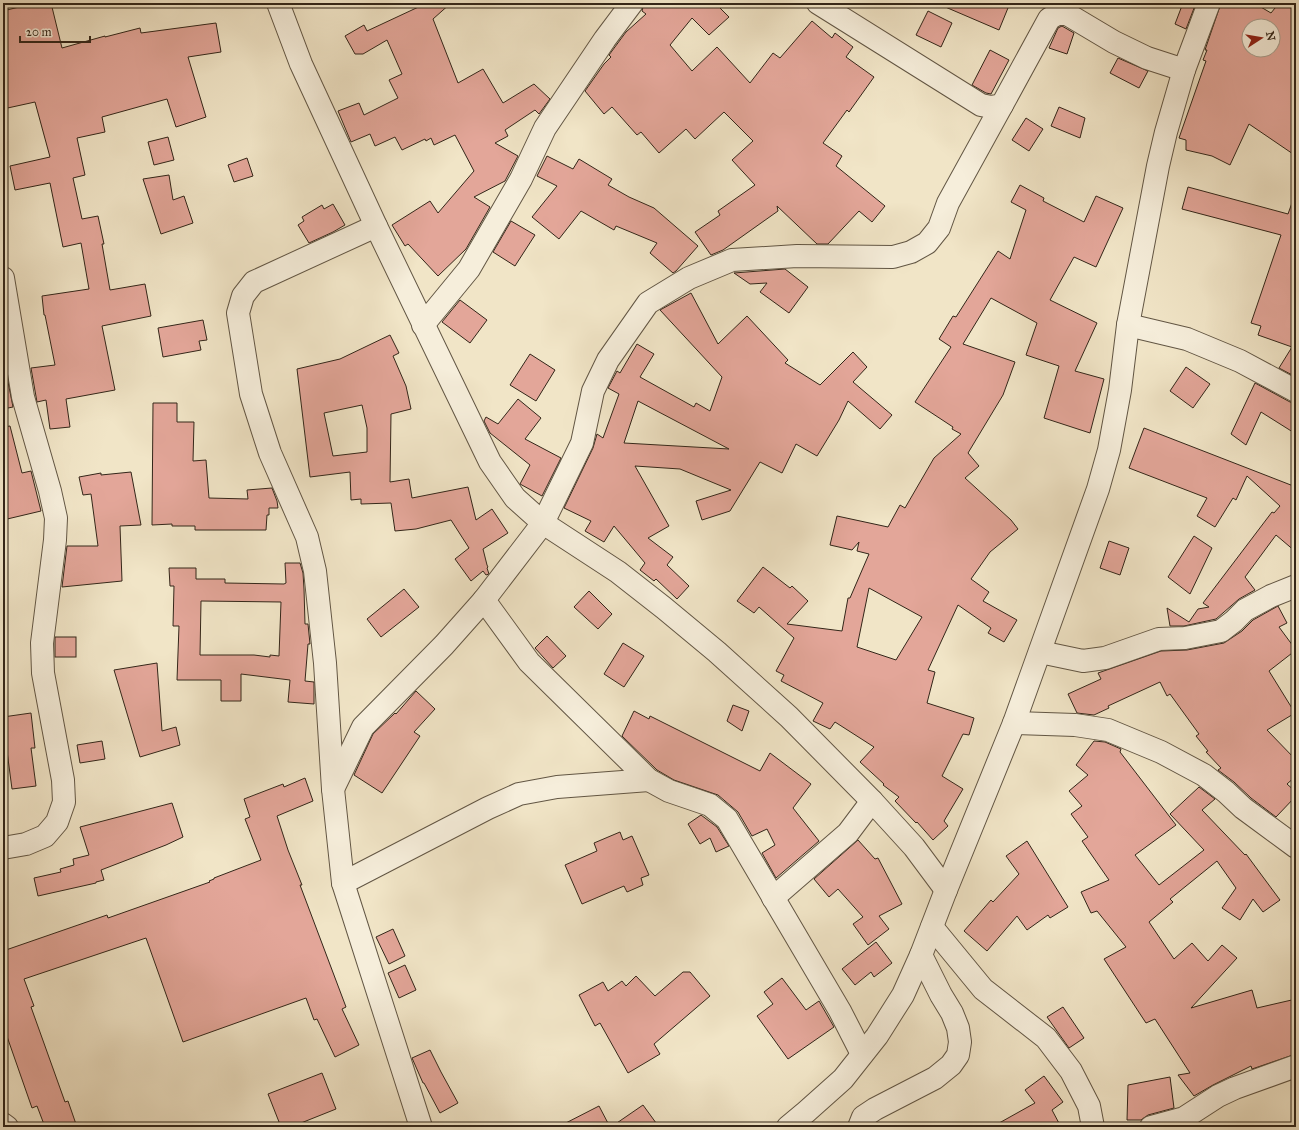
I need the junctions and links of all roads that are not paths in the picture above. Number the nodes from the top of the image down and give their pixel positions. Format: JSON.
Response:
{"nodes":[{"id":1,"x":278,"y":3,"type":"edge"},
{"id":2,"x":632,"y":3,"type":"edge"},
{"id":3,"x":818,"y":3,"type":"edge"},
{"id":4,"x":1209,"y":3,"type":"edge"},
{"id":5,"x":1184,"y":70,"type":"junction"},
{"id":6,"x":1002,"y":105,"type":"junction"},
{"id":7,"x":376,"y":226,"type":"junction"},
{"id":8,"x":3,"y":278,"type":"edge"},
{"id":9,"x":423,"y":325,"type":"junction"},
{"id":10,"x":1128,"y":325,"type":"junction"},
{"id":11,"x":1296,"y":391,"type":"edge"},
{"id":12,"x":543,"y":523,"type":"junction"},
{"id":13,"x":1296,"y":586,"type":"edge"},
{"id":14,"x":484,"y":600,"type":"junction"},
{"id":15,"x":1040,"y":652,"type":"junction"},
{"id":16,"x":1014,"y":723,"type":"junction"},
{"id":17,"x":649,"y":780,"type":"junction"},
{"id":18,"x":333,"y":789,"type":"junction"},
{"id":19,"x":872,"y":801,"type":"junction"},
{"id":20,"x":1296,"y":847,"type":"edge"},
{"id":21,"x":3,"y":848,"type":"edge"},
{"id":22,"x":343,"y":883,"type":"junction"},
{"id":23,"x":946,"y":890,"type":"junction"},
{"id":24,"x":773,"y":898,"type":"junction"},
{"id":25,"x":932,"y":927,"type":"junction"},
{"id":26,"x":921,"y":955,"type":"junction"},
{"id":27,"x":862,"y":1054,"type":"junction"},
{"id":28,"x":1296,"y":1066,"type":"edge"},
{"id":29,"x":810,"y":1120,"type":"edge"},
{"id":30,"x":3,"y":1124,"type":"edge"},
{"id":31,"x":1157,"y":1126,"type":"edge"},
{"id":32,"x":8,"y":1127,"type":"edge"},
{"id":33,"x":421,"y":1127,"type":"edge"},
{"id":34,"x":788,"y":1127,"type":"edge"},
{"id":35,"x":859,"y":1127,"type":"edge"},
{"id":36,"x":1093,"y":1127,"type":"edge"}],
"edges":[{"from":1,"to":7,"type":"street"},
{"from":2,"to":9,"type":"street"},
{"from":3,"to":6,"type":"street"},
{"from":4,"to":5,"type":"street"},
{"from":5,"to":6,"type":"street"},
{"from":5,"to":10,"type":"street"},
{"from":6,"to":12,"type":"street"},
{"from":7,"to":9,"type":"street"},
{"from":7,"to":18,"type":"street"},
{"from":8,"to":21,"type":"street"},
{"from":9,"to":12,"type":"street"},
{"from":10,"to":11,"type":"street"},
{"from":10,"to":15,"type":"street"},
{"from":12,"to":14,"type":"street"},
{"from":12,"to":19,"type":"street"},
{"from":13,"to":15,"type":"street"},
{"from":14,"to":17,"type":"street"},
{"from":14,"to":18,"type":"street"},
{"from":15,"to":16,"type":"street"},
{"from":16,"to":20,"type":"street"},
{"from":16,"to":23,"type":"street"},
{"from":17,"to":22,"type":"street"},
{"from":17,"to":24,"type":"street"},
{"from":18,"to":22,"type":"street"},
{"from":19,"to":23,"type":"street"},
{"from":19,"to":24,"type":"street"},
{"from":22,"to":33,"type":"street"},
{"from":23,"to":25,"type":"street"},
{"from":24,"to":27,"type":"street"},
{"from":25,"to":26,"type":"street"},
{"from":25,"to":36,"type":"street"},
{"from":26,"to":27,"type":"street"},
{"from":26,"to":35,"type":"street"},
{"from":27,"to":29,"type":"street"},
{"from":28,"to":31,"type":"street"},
{"from":29,"to":34,"type":"street"},
{"from":30,"to":32,"type":"street"}]}
